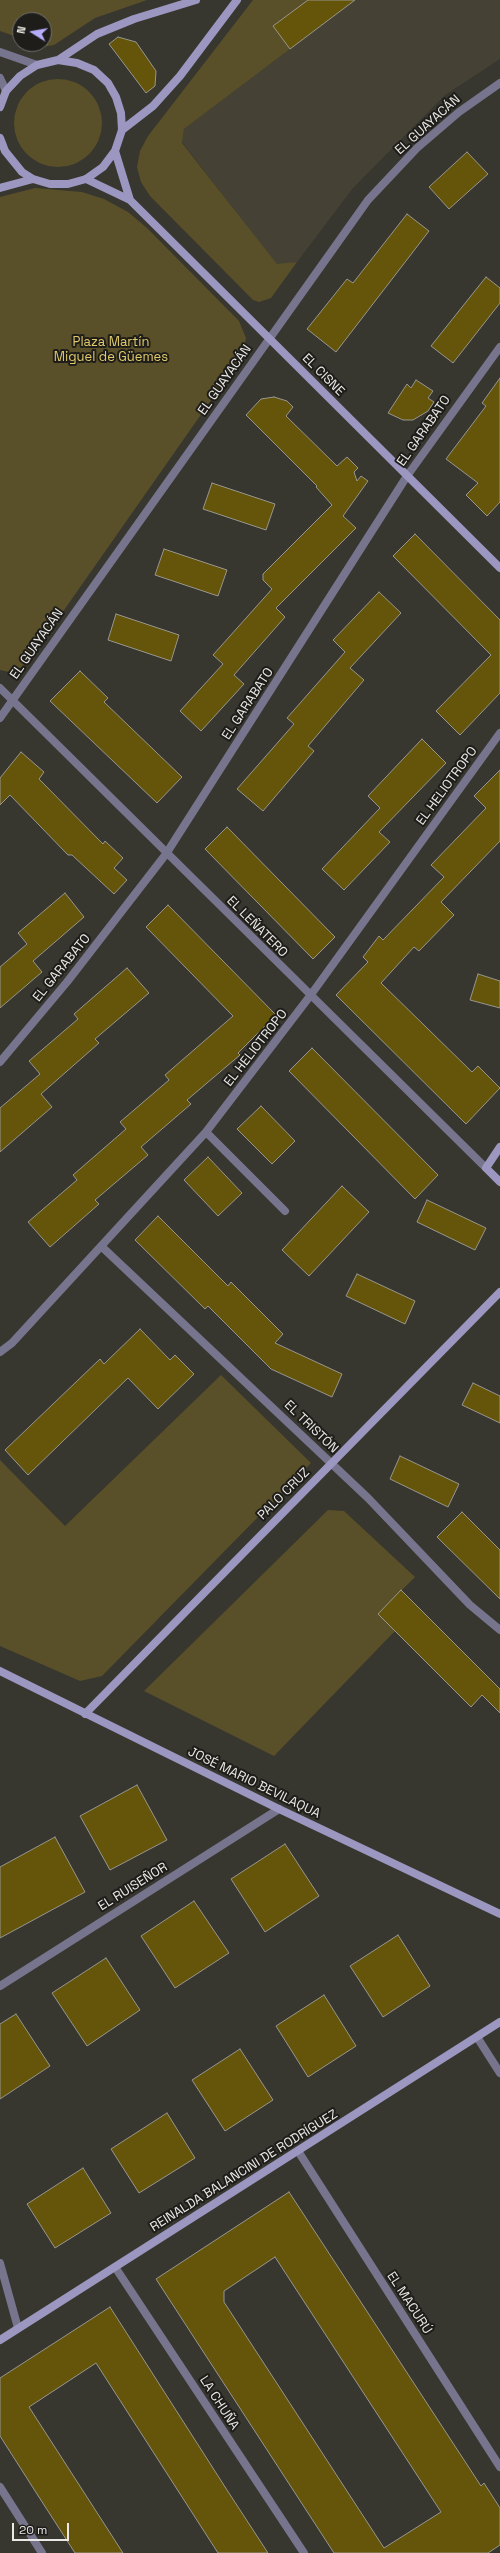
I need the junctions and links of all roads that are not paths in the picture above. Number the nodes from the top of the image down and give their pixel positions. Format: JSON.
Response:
{"nodes":[{"id":1,"x":196,"y":0,"type":"edge"},
{"id":2,"x":237,"y":0,"type":"edge"},
{"id":3,"x":0,"y":52,"type":"edge"},
{"id":4,"x":58,"y":60,"type":"junction"},
{"id":5,"x":37,"y":65,"type":"junction"},
{"id":6,"x":0,"y":78,"type":"edge"},
{"id":7,"x":500,"y":83,"type":"edge"},
{"id":8,"x":6,"y":91,"type":"junction"},
{"id":9,"x":0,"y":107,"type":"edge"},
{"id":10,"x":122,"y":130,"type":"junction"},
{"id":11,"x":0,"y":139,"type":"edge"},
{"id":12,"x":115,"y":151,"type":"junction"},
{"id":13,"x":33,"y":179,"type":"junction"},
{"id":14,"x":86,"y":179,"type":"junction"},
{"id":15,"x":0,"y":188,"type":"edge"},
{"id":16,"x":130,"y":200,"type":"junction"},
{"id":17,"x":269,"y":338,"type":"junction"},
{"id":18,"x":500,"y":347,"type":"edge"},
{"id":19,"x":407,"y":476,"type":"junction"},
{"id":20,"x":500,"y":568,"type":"edge"},
{"id":21,"x":0,"y":688,"type":"edge"},
{"id":22,"x":12,"y":700,"type":"junction"},
{"id":23,"x":0,"y":718,"type":"edge"},
{"id":24,"x":500,"y":733,"type":"edge"},
{"id":25,"x":166,"y":854,"type":"junction"},
{"id":26,"x":310,"y":996,"type":"junction"},
{"id":27,"x":0,"y":1062,"type":"edge"},
{"id":28,"x":206,"y":1132,"type":"junction"},
{"id":29,"x":500,"y":1147,"type":"edge"},
{"id":30,"x":486,"y":1168,"type":"junction"},
{"id":31,"x":500,"y":1182,"type":"edge"},
{"id":32,"x":285,"y":1211,"type":"dead end"},
{"id":33,"x":101,"y":1246,"type":"junction"},
{"id":34,"x":500,"y":1292,"type":"edge"},
{"id":35,"x":0,"y":1352,"type":"edge"},
{"id":36,"x":332,"y":1463,"type":"junction"},
{"id":37,"x":500,"y":1630,"type":"edge"},
{"id":38,"x":0,"y":1671,"type":"edge"},
{"id":39,"x":85,"y":1714,"type":"junction"},
{"id":40,"x":279,"y":1809,"type":"junction"},
{"id":41,"x":500,"y":1914,"type":"edge"},
{"id":42,"x":0,"y":1986,"type":"edge"},
{"id":43,"x":500,"y":2022,"type":"edge"},
{"id":44,"x":477,"y":2037,"type":"junction"},
{"id":45,"x":500,"y":2073,"type":"edge"},
{"id":46,"x":298,"y":2151,"type":"junction"},
{"id":47,"x":0,"y":2262,"type":"edge"},
{"id":48,"x":115,"y":2267,"type":"junction"},
{"id":49,"x":18,"y":2328,"type":"junction"},
{"id":50,"x":0,"y":2340,"type":"edge"},
{"id":51,"x":500,"y":2468,"type":"edge"},
{"id":52,"x":0,"y":2488,"type":"edge"},
{"id":53,"x":42,"y":2553,"type":"edge"},
{"id":54,"x":304,"y":2553,"type":"edge"}],
"edges":[{"from":1,"to":4,"type":"street"},
{"from":2,"to":10,"type":"street"},
{"from":3,"to":5,"type":"street"},
{"from":4,"to":5,"type":"street"},
{"from":4,"to":10,"type":"street"},
{"from":5,"to":8,"type":"street"},
{"from":6,"to":8,"type":"street"},
{"from":7,"to":17,"type":"street","name":"EL GUAYACÁN"},
{"from":8,"to":9,"type":"street"},
{"from":10,"to":12,"type":"street"},
{"from":11,"to":13,"type":"street"},
{"from":12,"to":14,"type":"street"},
{"from":12,"to":16,"type":"street","name":"EL CISNE"},
{"from":13,"to":14,"type":"street"},
{"from":13,"to":15,"type":"street"},
{"from":14,"to":16,"type":"street","name":"EL CISNE"},
{"from":16,"to":17,"type":"street","name":"EL CISNE"},
{"from":17,"to":19,"type":"street","name":"EL CISNE"},
{"from":17,"to":22,"type":"street","name":"EL GUAYACÁN"},
{"from":18,"to":19,"type":"street","name":"EL GARABATO"},
{"from":19,"to":20,"type":"street","name":"EL CISNE"},
{"from":19,"to":25,"type":"street","name":"EL GARABATO"},
{"from":21,"to":22,"type":"street","name":"EL LEÑATERO"},
{"from":22,"to":23,"type":"street","name":"EL GUAYACÁN"},
{"from":22,"to":25,"type":"street","name":"EL LEÑATERO"},
{"from":24,"to":26,"type":"street","name":"EL HELIOTROPO"},
{"from":25,"to":26,"type":"street","name":"EL LEÑATERO"},
{"from":25,"to":27,"type":"street","name":"EL GARABATO"},
{"from":26,"to":28,"type":"street","name":"EL HELIOTROPO"},
{"from":26,"to":30,"type":"street","name":"EL LEÑATERO"},
{"from":28,"to":32,"type":"street"},
{"from":28,"to":33,"type":"street","name":"EL HELIOTROPO"},
{"from":29,"to":30,"type":"street"},
{"from":30,"to":31,"type":"street","name":"EL LEÑATERO"},
{"from":33,"to":35,"type":"street","name":"EL HELIOTROPO"},
{"from":33,"to":36,"type":"street","name":"EL TRISTÓN"},
{"from":34,"to":36,"type":"street","name":"PALO CRUZ"},
{"from":36,"to":37,"type":"street","name":"EL TRISTÓN"},
{"from":36,"to":39,"type":"street","name":"PALO CRUZ"},
{"from":38,"to":39,"type":"street","name":"JOSÉ MARIO BEVILAQUA"},
{"from":39,"to":40,"type":"street","name":"JOSÉ MARIO BEVILAQUA"},
{"from":40,"to":41,"type":"street","name":"JOSÉ MARIO BEVILAQUA"},
{"from":40,"to":42,"type":"street","name":"EL RUISEÑOR"},
{"from":43,"to":44,"type":"street","name":"REINALDA BALANCINI DE RODRÍGUEZ"},
{"from":44,"to":45,"type":"street"},
{"from":44,"to":46,"type":"street","name":"REINALDA BALANCINI DE RODRÍGUEZ"},
{"from":46,"to":48,"type":"street","name":"REINALDA BALANCINI DE RODRÍGUEZ"},
{"from":46,"to":51,"type":"street","name":"EL MACURÚ"},
{"from":47,"to":49,"type":"street"},
{"from":48,"to":49,"type":"street","name":"REINALDA BALANCINI DE RODRÍGUEZ"},
{"from":48,"to":54,"type":"street","name":"LA CHUÑA"},
{"from":49,"to":50,"type":"street","name":"REINALDA BALANCINI DE RODRÍGUEZ"},
{"from":52,"to":53,"type":"street"}]}
